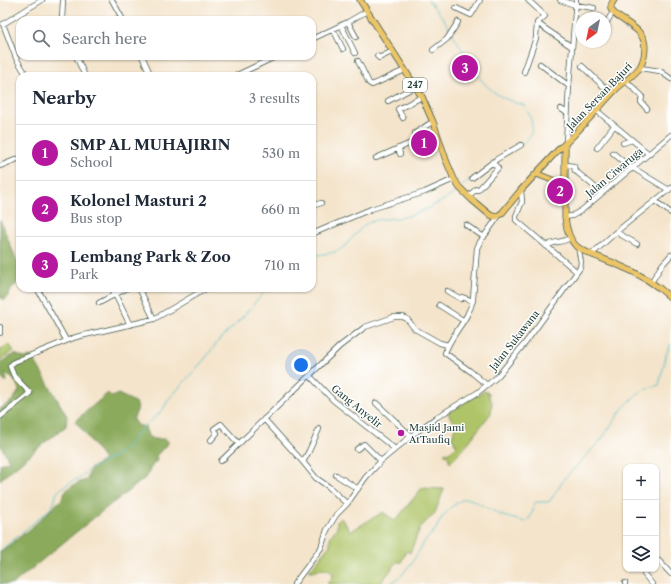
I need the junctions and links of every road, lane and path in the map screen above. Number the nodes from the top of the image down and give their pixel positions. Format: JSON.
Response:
{"nodes":[{"id":1,"x":42,"y":0,"type":"edge"},
{"id":2,"x":63,"y":0,"type":"edge"},
{"id":3,"x":112,"y":0,"type":"edge"},
{"id":4,"x":360,"y":0,"type":"edge"},
{"id":5,"x":480,"y":0,"type":"edge"},
{"id":6,"x":528,"y":0,"type":"edge"},
{"id":7,"x":560,"y":0,"type":"edge"},
{"id":8,"x":614,"y":0,"type":"edge"},
{"id":9,"x":576,"y":2,"type":"edge"},
{"id":10,"x":456,"y":8,"type":"dead end"},
{"id":11,"x":594,"y":8,"type":"dead end"},
{"id":12,"x":367,"y":11,"type":"junction"},
{"id":13,"x":614,"y":12,"type":"junction"},
{"id":14,"x":62,"y":16,"type":"edge"},
{"id":15,"x":120,"y":16,"type":"edge"},
{"id":16,"x":611,"y":16,"type":"edge"},
{"id":17,"x":348,"y":22,"type":"junction"},
{"id":18,"x":458,"y":22,"type":"dead end"},
{"id":19,"x":537,"y":23,"type":"junction"},
{"id":20,"x":341,"y":25,"type":"junction"},
{"id":21,"x":333,"y":29,"type":"junction"},
{"id":22,"x":316,"y":37,"type":"edge"},
{"id":23,"x":356,"y":37,"type":"dead end"},
{"id":24,"x":572,"y":47,"type":"junction"},
{"id":25,"x":343,"y":49,"type":"dead end"},
{"id":26,"x":433,"y":50,"type":"dead end"},
{"id":27,"x":393,"y":51,"type":"junction"},
{"id":28,"x":355,"y":53,"type":"dead end"},
{"id":29,"x":377,"y":56,"type":"dead end"},
{"id":30,"x":16,"y":58,"type":"edge"},
{"id":31,"x":17,"y":60,"type":"edge"},
{"id":32,"x":78,"y":60,"type":"edge"},
{"id":33,"x":144,"y":60,"type":"edge"},
{"id":34,"x":268,"y":60,"type":"edge"},
{"id":35,"x":358,"y":61,"type":"dead end"},
{"id":36,"x":540,"y":64,"type":"dead end"},
{"id":37,"x":582,"y":66,"type":"dead end"},
{"id":38,"x":640,"y":68,"type":"junction"},
{"id":39,"x":406,"y":70,"type":"junction"},
{"id":40,"x":25,"y":72,"type":"edge"},
{"id":41,"x":83,"y":72,"type":"edge"},
{"id":42,"x":149,"y":72,"type":"edge"},
{"id":43,"x":243,"y":72,"type":"edge"},
{"id":44,"x":524,"y":72,"type":"dead end"},
{"id":45,"x":671,"y":79,"type":"edge"},
{"id":46,"x":626,"y":81,"type":"junction"},
{"id":47,"x":416,"y":86,"type":"junction"},
{"id":48,"x":569,"y":86,"type":"junction"},
{"id":49,"x":615,"y":91,"type":"junction"},
{"id":50,"x":422,"y":97,"type":"junction"},
{"id":51,"x":388,"y":101,"type":"dead end"},
{"id":52,"x":561,"y":109,"type":"dead end"},
{"id":53,"x":647,"y":109,"type":"dead end"},
{"id":54,"x":596,"y":110,"type":"junction"},
{"id":55,"x":567,"y":113,"type":"junction"},
{"id":56,"x":403,"y":118,"type":"dead end"},
{"id":57,"x":433,"y":122,"type":"junction"},
{"id":58,"x":614,"y":126,"type":"junction"},
{"id":59,"x":671,"y":135,"type":"edge"},
{"id":60,"x":632,"y":140,"type":"junction"},
{"id":61,"x":623,"y":143,"type":"dead end"},
{"id":62,"x":521,"y":145,"type":"dead end"},
{"id":63,"x":566,"y":145,"type":"junction"},
{"id":64,"x":398,"y":148,"type":"junction"},
{"id":65,"x":597,"y":148,"type":"dead end"},
{"id":66,"x":400,"y":154,"type":"dead end"},
{"id":67,"x":613,"y":154,"type":"dead end"},
{"id":68,"x":649,"y":154,"type":"junction"},
{"id":69,"x":376,"y":158,"type":"dead end"},
{"id":70,"x":16,"y":160,"type":"edge"},
{"id":71,"x":492,"y":163,"type":"junction"},
{"id":72,"x":566,"y":165,"type":"junction"},
{"id":73,"x":0,"y":166,"type":"edge"},
{"id":74,"x":633,"y":168,"type":"junction"},
{"id":75,"x":536,"y":174,"type":"junction"},
{"id":76,"x":472,"y":178,"type":"dead end"},
{"id":77,"x":454,"y":179,"type":"junction"},
{"id":78,"x":565,"y":184,"type":"junction"},
{"id":79,"x":670,"y":189,"type":"edge"},
{"id":80,"x":521,"y":190,"type":"junction"},
{"id":81,"x":602,"y":193,"type":"junction"},
{"id":82,"x":468,"y":196,"type":"junction"},
{"id":83,"x":656,"y":201,"type":"junction"},
{"id":84,"x":321,"y":203,"type":"dead end"},
{"id":85,"x":316,"y":205,"type":"edge"},
{"id":86,"x":671,"y":213,"type":"edge"},
{"id":87,"x":498,"y":216,"type":"junction"},
{"id":88,"x":565,"y":217,"type":"junction"},
{"id":89,"x":466,"y":225,"type":"dead end"},
{"id":90,"x":316,"y":232,"type":"edge"},
{"id":91,"x":616,"y":232,"type":"junction"},
{"id":92,"x":484,"y":237,"type":"junction"},
{"id":93,"x":570,"y":238,"type":"junction"},
{"id":94,"x":637,"y":244,"type":"dead end"},
{"id":95,"x":546,"y":246,"type":"junction"},
{"id":96,"x":578,"y":248,"type":"junction"},
{"id":97,"x":592,"y":254,"type":"junction"},
{"id":98,"x":671,"y":255,"type":"edge"},
{"id":99,"x":577,"y":272,"type":"junction"},
{"id":100,"x":652,"y":281,"type":"junction"},
{"id":101,"x":448,"y":291,"type":"dead end"},
{"id":102,"x":39,"y":292,"type":"edge"},
{"id":103,"x":114,"y":292,"type":"edge"},
{"id":104,"x":120,"y":292,"type":"edge"},
{"id":105,"x":140,"y":292,"type":"edge"},
{"id":106,"x":200,"y":292,"type":"edge"},
{"id":107,"x":115,"y":295,"type":"junction"},
{"id":108,"x":671,"y":298,"type":"edge"},
{"id":109,"x":473,"y":301,"type":"junction"},
{"id":110,"x":99,"y":302,"type":"dead end"},
{"id":111,"x":438,"y":305,"type":"dead end"},
{"id":112,"x":154,"y":319,"type":"junction"},
{"id":113,"x":464,"y":321,"type":"junction"},
{"id":114,"x":130,"y":325,"type":"junction"},
{"id":115,"x":0,"y":327,"type":"edge"},
{"id":116,"x":0,"y":333,"type":"edge"},
{"id":117,"x":66,"y":340,"type":"junction"},
{"id":118,"x":448,"y":345,"type":"junction"},
{"id":119,"x":310,"y":376,"type":"junction"},
{"id":120,"x":487,"y":385,"type":"junction"},
{"id":121,"x":376,"y":403,"type":"dead end"},
{"id":122,"x":0,"y":416,"type":"edge"},
{"id":123,"x":264,"y":419,"type":"junction"},
{"id":124,"x":318,"y":429,"type":"dead end"},
{"id":125,"x":411,"y":436,"type":"junction"},
{"id":126,"x":211,"y":440,"type":"dead end"},
{"id":127,"x":239,"y":444,"type":"junction"},
{"id":128,"x":357,"y":449,"type":"dead end"},
{"id":129,"x":395,"y":449,"type":"junction"},
{"id":130,"x":221,"y":461,"type":"dead end"},
{"id":131,"x":382,"y":461,"type":"junction"},
{"id":132,"x":303,"y":462,"type":"junction"},
{"id":133,"x":336,"y":475,"type":"dead end"},
{"id":134,"x":358,"y":489,"type":"junction"},
{"id":135,"x":347,"y":504,"type":"junction"},
{"id":136,"x":659,"y":560,"type":"dead end"},
{"id":137,"x":644,"y":574,"type":"dead end"},
{"id":138,"x":671,"y":574,"type":"edge"},
{"id":139,"x":294,"y":584,"type":"edge"},
{"id":140,"x":652,"y":584,"type":"edge"}],
"edges":[{"from":1,"to":30,"type":"street"},
{"from":2,"to":14,"type":"street"},
{"from":3,"to":15,"type":"street"},
{"from":4,"to":12,"type":"main road","number":"247"},
{"from":5,"to":10,"type":"street"},
{"from":6,"to":19,"type":"street"},
{"from":7,"to":9,"type":"street"},
{"from":8,"to":13,"type":"main road"},
{"from":9,"to":11,"type":"street"},
{"from":9,"to":24,"type":"street"},
{"from":12,"to":17,"type":"street"},
{"from":12,"to":27,"type":"main road","number":"247"},
{"from":13,"to":16,"type":"street"},
{"from":13,"to":38,"type":"main road","name":"Jalan Sersan Bajuri"},
{"from":17,"to":20,"type":"street"},
{"from":17,"to":23,"type":"street"},
{"from":18,"to":26,"type":"street"},
{"from":19,"to":24,"type":"street"},
{"from":19,"to":44,"type":"street"},
{"from":20,"to":21,"type":"street"},
{"from":20,"to":28,"type":"street"},
{"from":21,"to":22,"type":"street"},
{"from":21,"to":25,"type":"street"},
{"from":24,"to":48,"type":"street"},
{"from":27,"to":29,"type":"street"},
{"from":27,"to":39,"type":"main road","number":"247"},
{"from":31,"to":40,"type":"street"},
{"from":32,"to":41,"type":"street"},
{"from":33,"to":42,"type":"street"},
{"from":34,"to":43,"type":"street"},
{"from":35,"to":39,"type":"street"},
{"from":36,"to":48,"type":"street"},
{"from":37,"to":49,"type":"street"},
{"from":38,"to":45,"type":"street"},
{"from":38,"to":46,"type":"main road","name":"Jalan Sersan Bajuri"},
{"from":39,"to":47,"type":"main road","number":"247"},
{"from":46,"to":49,"type":"main road","name":"Jalan Sersan Bajuri"},
{"from":46,"to":53,"type":"street"},
{"from":47,"to":50,"type":"main road","number":"247"},
{"from":47,"to":51,"type":"street"},
{"from":48,"to":55,"type":"street"},
{"from":49,"to":54,"type":"main road","name":"Jalan Sersan Bajuri"},
{"from":50,"to":56,"type":"street"},
{"from":50,"to":57,"type":"main road","number":"247"},
{"from":52,"to":55,"type":"street"},
{"from":54,"to":58,"type":"street"},
{"from":54,"to":63,"type":"main road","name":"Jalan Sersan Bajuri"},
{"from":55,"to":63,"type":"street"},
{"from":57,"to":64,"type":"street"},
{"from":57,"to":77,"type":"main road","number":"247"},
{"from":58,"to":60,"type":"street"},
{"from":58,"to":65,"type":"street"},
{"from":59,"to":68,"type":"street","name":"Jalan Ciwaruga"},
{"from":60,"to":61,"type":"street"},
{"from":60,"to":68,"type":"street"},
{"from":62,"to":71,"type":"street"},
{"from":63,"to":72,"type":"main road"},
{"from":63,"to":75,"type":"main road","name":"Jalan Sersan Bajuri"},
{"from":64,"to":66,"type":"street"},
{"from":64,"to":69,"type":"street"},
{"from":67,"to":74,"type":"street"},
{"from":68,"to":74,"type":"street","name":"Jalan Ciwaruga"},
{"from":70,"to":73,"type":"street"},
{"from":71,"to":76,"type":"street"},
{"from":71,"to":82,"type":"street"},
{"from":72,"to":78,"type":"main road"},
{"from":72,"to":81,"type":"street"},
{"from":74,"to":79,"type":"street"},
{"from":74,"to":81,"type":"street","name":"Jalan Ciwaruga"},
{"from":75,"to":78,"type":"main road"},
{"from":75,"to":80,"type":"main road","name":"Jalan Sersan Bajuri"},
{"from":77,"to":82,"type":"main road","number":"247"},
{"from":77,"to":90,"type":"street"},
{"from":78,"to":88,"type":"main road"},
{"from":79,"to":83,"type":"street"},
{"from":80,"to":87,"type":"main road","name":"Jalan Sersan Bajuri"},
{"from":80,"to":95,"type":"street"},
{"from":81,"to":88,"type":"street","name":"Jalan Ciwaruga"},
{"from":82,"to":87,"type":"main road","number":"247"},
{"from":83,"to":86,"type":"street"},
{"from":83,"to":91,"type":"street"},
{"from":84,"to":85,"type":"street"},
{"from":87,"to":92,"type":"street"},
{"from":88,"to":93,"type":"main road"},
{"from":89,"to":92,"type":"street"},
{"from":91,"to":94,"type":"street"},
{"from":91,"to":97,"type":"street"},
{"from":92,"to":109,"type":"street"},
{"from":93,"to":95,"type":"street"},
{"from":93,"to":96,"type":"main road"},
{"from":95,"to":99,"type":"street"},
{"from":96,"to":97,"type":"main road"},
{"from":96,"to":99,"type":"street","name":"Jalan Sukawana"},
{"from":97,"to":100,"type":"main road"},
{"from":98,"to":100,"type":"street"},
{"from":99,"to":120,"type":"street","name":"Jalan Sukawana"},
{"from":100,"to":108,"type":"main road"},
{"from":101,"to":109,"type":"street"},
{"from":102,"to":117,"type":"street"},
{"from":103,"to":107,"type":"street"},
{"from":104,"to":107,"type":"street"},
{"from":105,"to":112,"type":"street"},
{"from":106,"to":112,"type":"street"},
{"from":107,"to":110,"type":"street"},
{"from":107,"to":114,"type":"street"},
{"from":109,"to":113,"type":"street"},
{"from":111,"to":113,"type":"street"},
{"from":112,"to":114,"type":"street"},
{"from":113,"to":118,"type":"street"},
{"from":114,"to":117,"type":"street"},
{"from":115,"to":116,"type":"street"},
{"from":117,"to":122,"type":"street"},
{"from":118,"to":119,"type":"street"},
{"from":118,"to":120,"type":"street"},
{"from":119,"to":123,"type":"street"},
{"from":119,"to":129,"type":"street","name":"Gang Anyelir"},
{"from":120,"to":125,"type":"street","name":"Jalan Sukawana"},
{"from":121,"to":125,"type":"street"},
{"from":123,"to":127,"type":"street"},
{"from":123,"to":132,"type":"street"},
{"from":124,"to":132,"type":"street"},
{"from":125,"to":129,"type":"street","name":"Jalan Sukawana"},
{"from":126,"to":127,"type":"street"},
{"from":127,"to":130,"type":"street"},
{"from":128,"to":131,"type":"street"},
{"from":129,"to":131,"type":"street","name":"Jalan Sukawana"},
{"from":131,"to":134,"type":"street","name":"Jalan Sukawana"},
{"from":132,"to":135,"type":"street"},
{"from":133,"to":134,"type":"street"},
{"from":134,"to":135,"type":"street","name":"Jalan Sukawana"},
{"from":135,"to":139,"type":"street","name":"Jalan Sukawana"},
{"from":136,"to":138,"type":"street"},
{"from":137,"to":140,"type":"street"}]}
